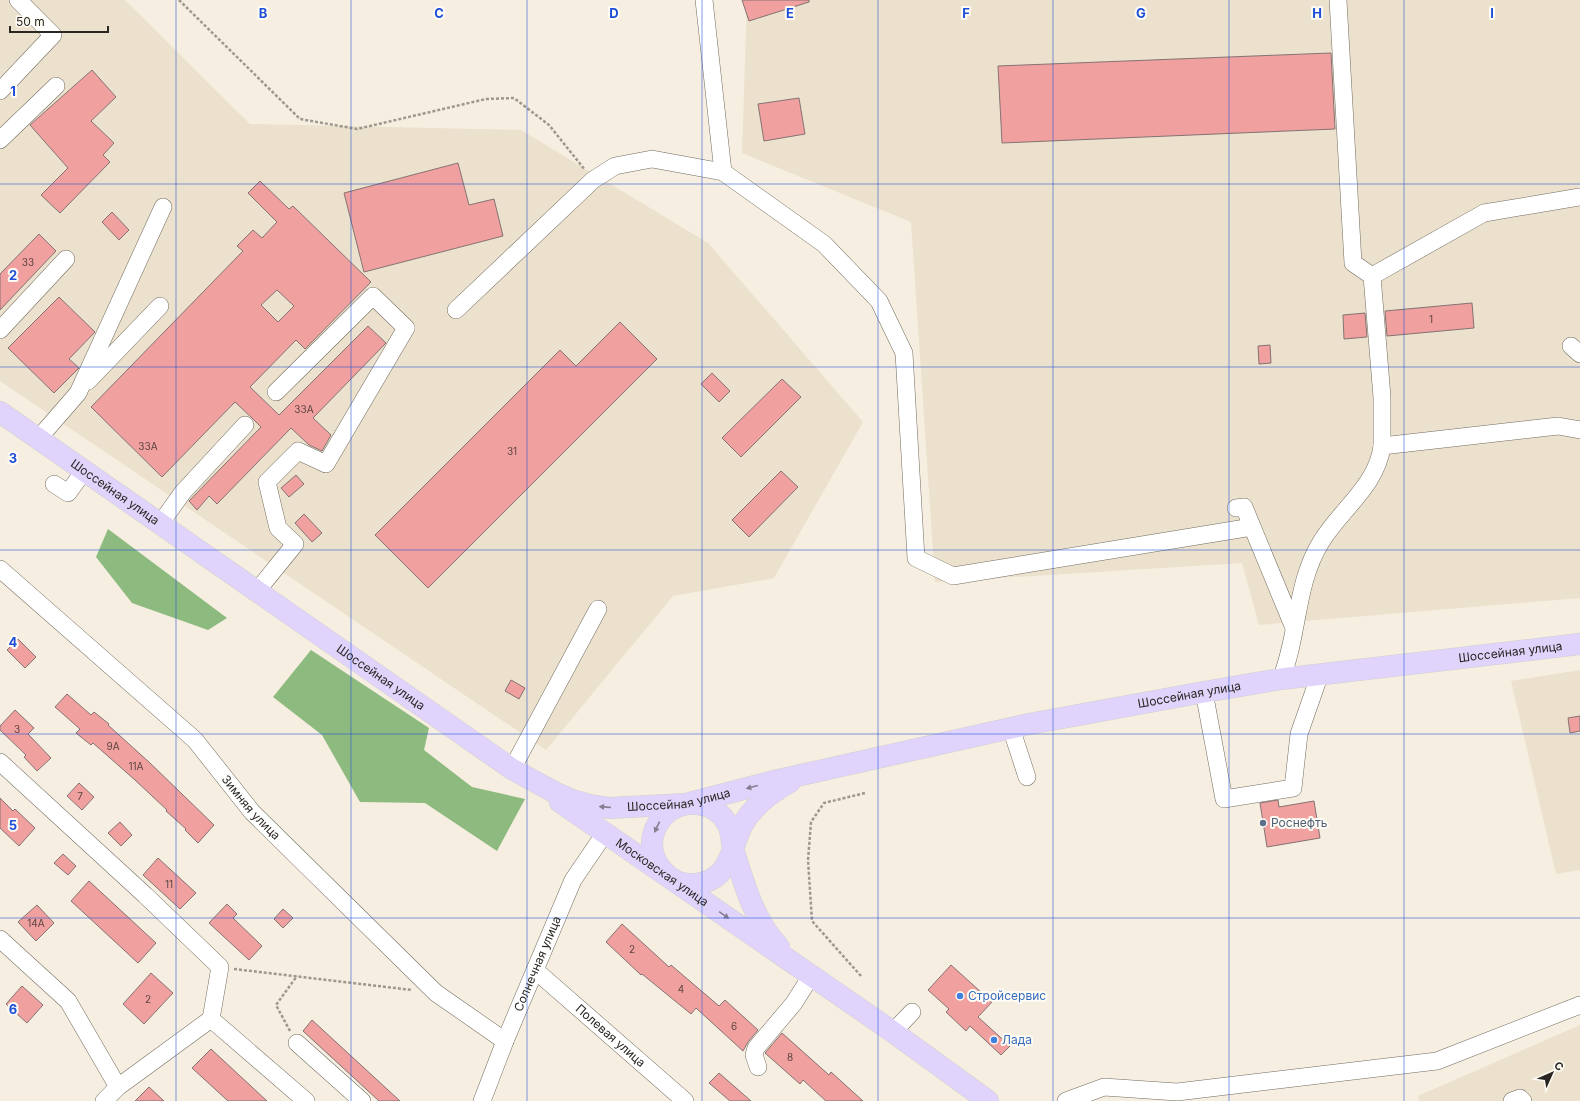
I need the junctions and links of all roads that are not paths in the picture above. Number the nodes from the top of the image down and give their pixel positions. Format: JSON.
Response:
{"nodes":[{"id":1,"x":18,"y":0,"type":"edge"},
{"id":2,"x":704,"y":0,"type":"edge"},
{"id":3,"x":1338,"y":0,"type":"edge"},
{"id":4,"x":56,"y":86,"type":"dead end"},
{"id":5,"x":0,"y":91,"type":"edge"},
{"id":6,"x":0,"y":140,"type":"edge"},
{"id":7,"x":723,"y":172,"type":"junction"},
{"id":8,"x":1580,"y":197,"type":"edge"},
{"id":9,"x":163,"y":208,"type":"dead end"},
{"id":10,"x":66,"y":259,"type":"dead end"},
{"id":11,"x":1372,"y":276,"type":"junction"},
{"id":12,"x":160,"y":306,"type":"dead end"},
{"id":13,"x":456,"y":310,"type":"dead end"},
{"id":14,"x":0,"y":330,"type":"edge"},
{"id":15,"x":79,"y":390,"type":"junction"},
{"id":16,"x":276,"y":392,"type":"dead end"},
{"id":17,"x":0,"y":412,"type":"edge"},
{"id":18,"x":245,"y":425,"type":"dead end"},
{"id":19,"x":1580,"y":430,"type":"edge"},
{"id":20,"x":38,"y":439,"type":"junction"},
{"id":21,"x":1382,"y":446,"type":"junction"},
{"id":22,"x":84,"y":471,"type":"junction"},
{"id":23,"x":54,"y":484,"type":"dead end"},
{"id":24,"x":1236,"y":508,"type":"dead end"},
{"id":25,"x":160,"y":524,"type":"junction"},
{"id":26,"x":1252,"y":527,"type":"junction"},
{"id":27,"x":0,"y":569,"type":"edge"},
{"id":28,"x":256,"y":591,"type":"junction"},
{"id":29,"x":598,"y":609,"type":"dead end"},
{"id":30,"x":1294,"y":628,"type":"junction"},
{"id":31,"x":1580,"y":644,"type":"edge"},
{"id":32,"x":1320,"y":674,"type":"junction"},
{"id":33,"x":1281,"y":679,"type":"junction"},
{"id":34,"x":1204,"y":692,"type":"junction"},
{"id":35,"x":1011,"y":728,"type":"junction"},
{"id":36,"x":0,"y":762,"type":"edge"},
{"id":37,"x":512,"y":769,"type":"junction"},
{"id":38,"x":803,"y":775,"type":"junction"},
{"id":39,"x":1028,"y":777,"type":"dead end"},
{"id":40,"x":686,"y":804,"type":"junction"},
{"id":41,"x":605,"y":833,"type":"junction"},
{"id":42,"x":733,"y":847,"type":"junction"},
{"id":43,"x":669,"y":877,"type":"junction"},
{"id":44,"x":0,"y":939,"type":"edge"},
{"id":45,"x":535,"y":970,"type":"junction"},
{"id":46,"x":811,"y":976,"type":"junction"},
{"id":47,"x":1580,"y":1005,"type":"edge"},
{"id":48,"x":912,"y":1012,"type":"dead end"},
{"id":49,"x":211,"y":1019,"type":"junction"},
{"id":50,"x":894,"y":1032,"type":"junction"},
{"id":51,"x":505,"y":1041,"type":"junction"},
{"id":52,"x":297,"y":1043,"type":"road end"},
{"id":53,"x":758,"y":1067,"type":"dead end"},
{"id":54,"x":118,"y":1087,"type":"junction"},
{"id":55,"x":104,"y":1101,"type":"edge"},
{"id":56,"x":306,"y":1101,"type":"edge"},
{"id":57,"x":362,"y":1101,"type":"edge"},
{"id":58,"x":482,"y":1101,"type":"edge"},
{"id":59,"x":685,"y":1101,"type":"edge"},
{"id":60,"x":988,"y":1101,"type":"edge"},
{"id":61,"x":1066,"y":1101,"type":"edge"},
{"id":62,"x":1512,"y":1101,"type":"edge"},
{"id":63,"x":1524,"y":1101,"type":"edge"}],
"edges":[{"from":1,"to":5,"type":"street"},
{"from":2,"to":7,"type":"street"},
{"from":3,"to":11,"type":"street"},
{"from":4,"to":6,"type":"street"},
{"from":7,"to":13,"type":"street"},
{"from":7,"to":26,"type":"street"},
{"from":8,"to":11,"type":"street"},
{"from":9,"to":15,"type":"street"},
{"from":10,"to":14,"type":"street"},
{"from":11,"to":21,"type":"street"},
{"from":12,"to":15,"type":"street"},
{"from":15,"to":20,"type":"street"},
{"from":16,"to":28,"type":"street"},
{"from":17,"to":20,"type":"main road","name":"Шоссейная улица"},
{"from":18,"to":25,"type":"street"},
{"from":19,"to":21,"type":"street"},
{"from":20,"to":22,"type":"main road","name":"Шоссейная улица"},
{"from":21,"to":30,"type":"street"},
{"from":22,"to":23,"type":"street"},
{"from":22,"to":25,"type":"main road","name":"Шоссейная улица"},
{"from":24,"to":26,"type":"street"},
{"from":25,"to":28,"type":"main road","name":"Шоссейная улица"},
{"from":26,"to":30,"type":"street"},
{"from":27,"to":51,"type":"street","name":"Зимняя улица"},
{"from":28,"to":37,"type":"main road","name":"Шоссейная улица"},
{"from":29,"to":37,"type":"street"},
{"from":30,"to":33,"type":"street"},
{"from":31,"to":32,"type":"main road","name":"Шоссейная улица"},
{"from":32,"to":33,"type":"main road","name":"Шоссейная улица"},
{"from":32,"to":34,"type":"street"},
{"from":33,"to":34,"type":"main road","name":"Шоссейная улица"},
{"from":34,"to":35,"type":"main road","name":"Шоссейная улица"},
{"from":35,"to":38,"type":"main road","name":"Шоссейная улица"},
{"from":35,"to":39,"type":"street"},
{"from":36,"to":49,"type":"street"},
{"from":40,"to":37,"type":"main road","name":"Шоссейная улица","one_way":true},
{"from":37,"to":41,"type":"main road","name":"Московская улица"},
{"from":38,"to":40,"type":"main road","name":"Шоссейная улица","one_way":true},
{"from":38,"to":42,"type":"main road","name":"Шоссейная улица"},
{"from":40,"to":42,"type":"main road","name":"Московская улица"},
{"from":40,"to":43,"type":"main road","one_way":true},
{"from":41,"to":43,"type":"main road","name":"Московская улица"},
{"from":41,"to":45,"type":"street","name":"Солнечная улица"},
{"from":42,"to":43,"type":"main road"},
{"from":42,"to":46,"type":"main road","name":"Московская улица"},
{"from":43,"to":46,"type":"main road","name":"Московская улица","one_way":true},
{"from":44,"to":54,"type":"street"},
{"from":45,"to":51,"type":"street","name":"Солнечная улица"},
{"from":45,"to":59,"type":"street","name":"Полевая улица"},
{"from":46,"to":50,"type":"main road","name":"Московская улица"},
{"from":46,"to":53,"type":"street"},
{"from":47,"to":61,"type":"street"},
{"from":48,"to":50,"type":"street"},
{"from":49,"to":54,"type":"street"},
{"from":49,"to":56,"type":"street"},
{"from":50,"to":60,"type":"main road","name":"Московская улица"},
{"from":51,"to":58,"type":"street","name":"Солнечная улица"},
{"from":52,"to":57,"type":"street"},
{"from":54,"to":55,"type":"street"},
{"from":62,"to":63,"type":"street"}]}
